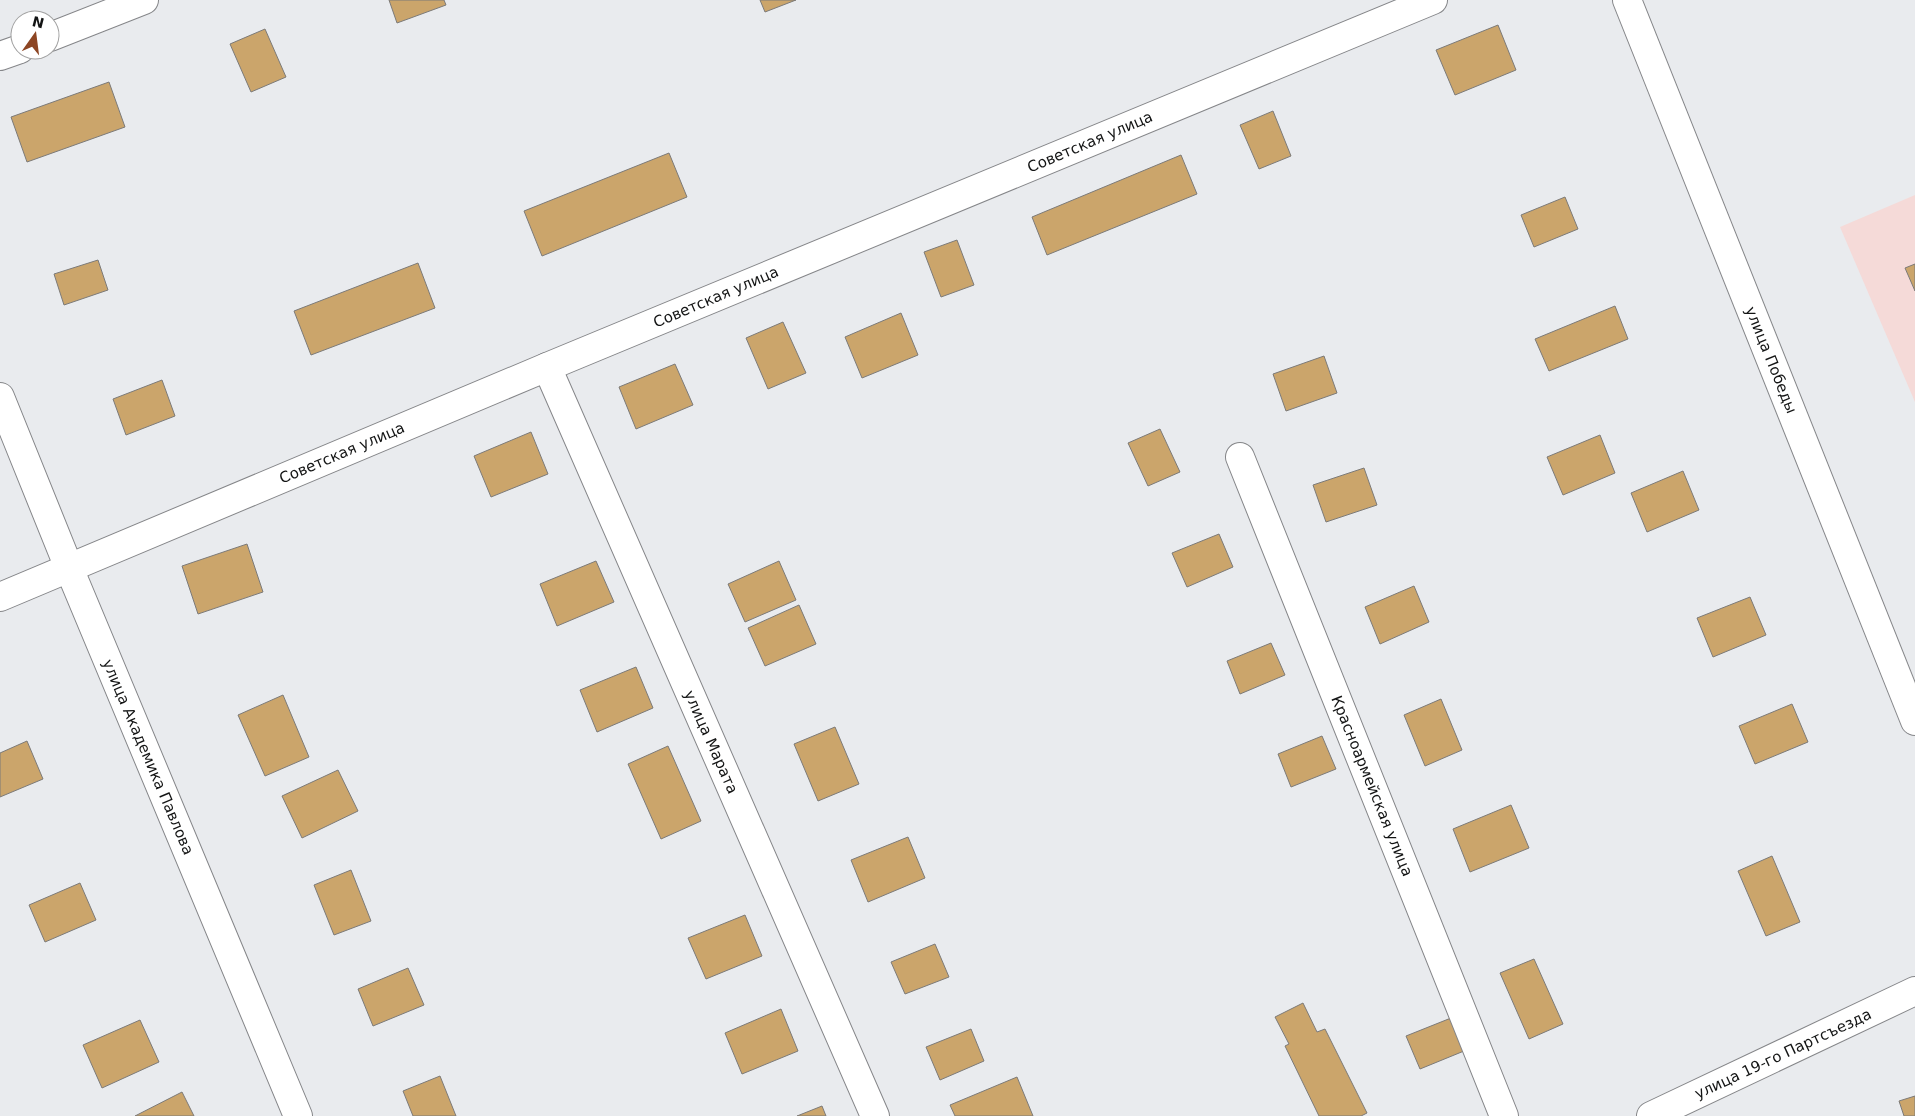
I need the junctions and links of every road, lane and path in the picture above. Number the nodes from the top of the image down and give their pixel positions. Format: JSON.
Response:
{"nodes":[{"id":1,"x":144,"y":0,"type":"edge"},
{"id":2,"x":1433,"y":0,"type":"edge"},
{"id":3,"x":1626,"y":0,"type":"edge"},
{"id":4,"x":60,"y":33,"type":"edge"},
{"id":5,"x":547,"y":367,"type":"junction"},
{"id":6,"x":0,"y":398,"type":"edge"},
{"id":7,"x":1240,"y":457,"type":"dead end"},
{"id":8,"x":69,"y":568,"type":"junction"},
{"id":9,"x":0,"y":597,"type":"edge"},
{"id":10,"x":1915,"y":721,"type":"edge"},
{"id":11,"x":1915,"y":991,"type":"edge"},
{"id":12,"x":298,"y":1116,"type":"edge"},
{"id":13,"x":875,"y":1116,"type":"edge"},
{"id":14,"x":1504,"y":1116,"type":"edge"},
{"id":15,"x":1651,"y":1116,"type":"edge"}],
"edges":[{"from":1,"to":4,"type":"street"},
{"from":2,"to":5,"type":"street","name":"Советская улица"},
{"from":3,"to":10,"type":"street","name":"улица Победы"},
{"from":5,"to":8,"type":"street","name":"Советская улица"},
{"from":5,"to":13,"type":"street","name":"улица Марата"},
{"from":6,"to":8,"type":"street","name":"улица Академика Павлова"},
{"from":7,"to":14,"type":"street","name":"Красноармейская улица"},
{"from":8,"to":9,"type":"street","name":"Советская улица"},
{"from":8,"to":12,"type":"street","name":"улица Академика Павлова"},
{"from":11,"to":15,"type":"street","name":"улица 19-го Партсъезда"}]}
